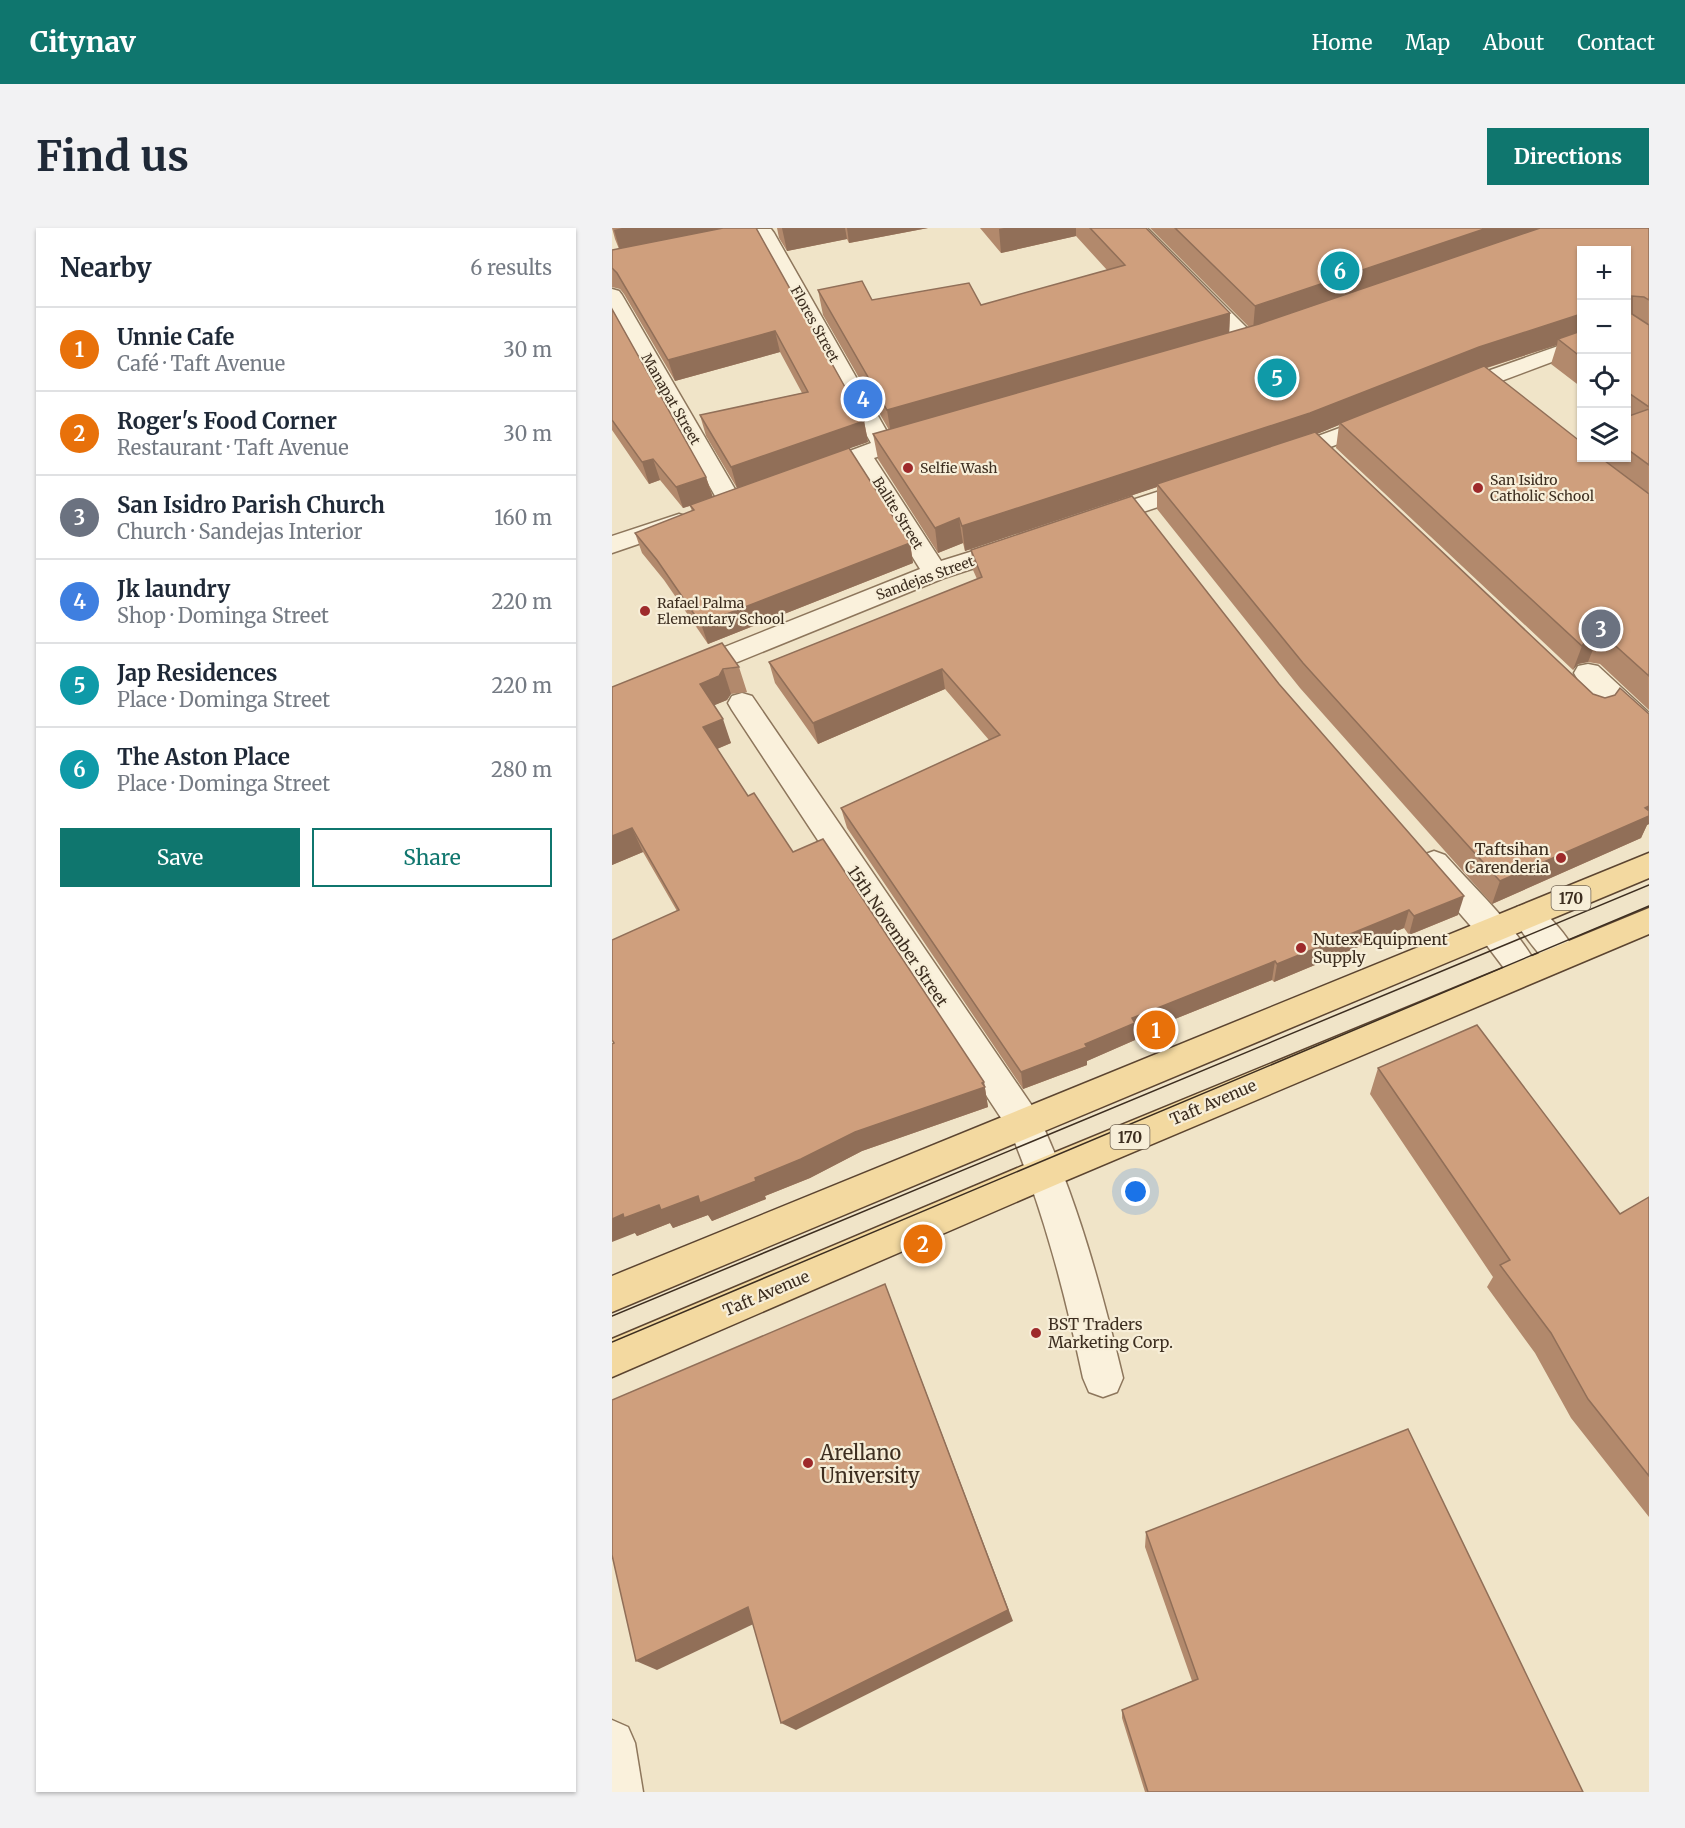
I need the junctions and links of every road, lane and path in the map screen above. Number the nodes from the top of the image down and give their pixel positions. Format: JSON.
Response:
{"nodes":[{"id":1,"x":786,"y":228,"type":"edge"},
{"id":2,"x":1136,"y":228,"type":"edge"},
{"id":3,"x":764,"y":233,"type":"junction"},
{"id":4,"x":740,"y":238,"type":"edge"},
{"id":5,"x":612,"y":296,"type":"edge"},
{"id":6,"x":1270,"y":334,"type":"edge"},
{"id":7,"x":1248,"y":342,"type":"junction"},
{"id":8,"x":1577,"y":345,"type":"edge"},
{"id":9,"x":1226,"y":349,"type":"edge"},
{"id":10,"x":1482,"y":379,"type":"junction"},
{"id":11,"x":1503,"y":396,"type":"edge"},
{"id":12,"x":1438,"y":397,"type":"edge"},
{"id":13,"x":1405,"y":410,"type":"edge"},
{"id":14,"x":941,"y":430,"type":"edge"},
{"id":15,"x":884,"y":446,"type":"junction"},
{"id":16,"x":860,"y":454,"type":"junction"},
{"id":17,"x":1261,"y":464,"type":"edge"},
{"id":18,"x":796,"y":479,"type":"edge"},
{"id":19,"x":1216,"y":479,"type":"edge"},
{"id":20,"x":1071,"y":528,"type":"edge"},
{"id":21,"x":1037,"y":539,"type":"edge"},
{"id":22,"x":612,"y":545,"type":"edge"},
{"id":23,"x":935,"y":572,"type":"junction"},
{"id":24,"x":612,"y":703,"type":"edge"},
{"id":25,"x":742,"y":703,"type":"dead end"},
{"id":26,"x":1595,"y":710,"type":"edge"},
{"id":27,"x":1649,"y":729,"type":"edge"},
{"id":28,"x":1414,"y":840,"type":"edge"},
{"id":29,"x":1649,"y":865,"type":"edge"},
{"id":30,"x":1528,"y":916,"type":"junction"},
{"id":31,"x":1649,"y":920,"type":"edge"},
{"id":32,"x":1493,"y":930,"type":"junction"},
{"id":33,"x":1562,"y":956,"type":"junction"},
{"id":34,"x":1524,"y":971,"type":"junction"},
{"id":35,"x":1024,"y":1124,"type":"junction"},
{"id":36,"x":1047,"y":1172,"type":"junction"},
{"id":37,"x":612,"y":1294,"type":"edge"},
{"id":38,"x":612,"y":1359,"type":"edge"},
{"id":39,"x":1103,"y":1378,"type":"dead end"},
{"id":40,"x":612,"y":1743,"type":"edge"},
{"id":41,"x":620,"y":1792,"type":"edge"}],
"edges":[{"from":1,"to":3,"type":"street"},
{"from":2,"to":7,"type":"street"},
{"from":3,"to":4,"type":"street"},
{"from":3,"to":15,"type":"street","name":"Flores Street"},
{"from":5,"to":22,"type":"street","name":"Manapat Street"},
{"from":6,"to":7,"type":"street"},
{"from":7,"to":9,"type":"street"},
{"from":8,"to":10,"type":"street"},
{"from":10,"to":11,"type":"street"},
{"from":10,"to":12,"type":"street"},
{"from":13,"to":17,"type":"street"},
{"from":14,"to":15,"type":"street"},
{"from":15,"to":16,"type":"street"},
{"from":16,"to":18,"type":"street"},
{"from":16,"to":23,"type":"street","name":"Balite Street"},
{"from":19,"to":20,"type":"street"},
{"from":21,"to":23,"type":"street","name":"Sandejas Street"},
{"from":23,"to":24,"type":"street","name":"Sandejas Street"},
{"from":25,"to":35,"type":"street","name":"15th November Street"},
{"from":26,"to":27,"type":"street"},
{"from":28,"to":32,"type":"street"},
{"from":29,"to":30,"type":"main road","number":"170"},
{"from":30,"to":32,"type":"main road","number":"170"},
{"from":30,"to":33,"type":"street"},
{"from":31,"to":33,"type":"main road","name":"Taft Avenue","number":"170"},
{"from":32,"to":34,"type":"street"},
{"from":32,"to":35,"type":"main road","number":"170"},
{"from":33,"to":34,"type":"main road","name":"Taft Avenue","number":"170"},
{"from":34,"to":36,"type":"main road","name":"Taft Avenue","number":"170"},
{"from":35,"to":36,"type":"street","name":"15th November Street"},
{"from":35,"to":37,"type":"main road","number":"170"},
{"from":36,"to":38,"type":"main road","name":"Taft Avenue","number":"170"},
{"from":36,"to":39,"type":"street","name":"15th November Street"},
{"from":40,"to":41,"type":"street"}]}
